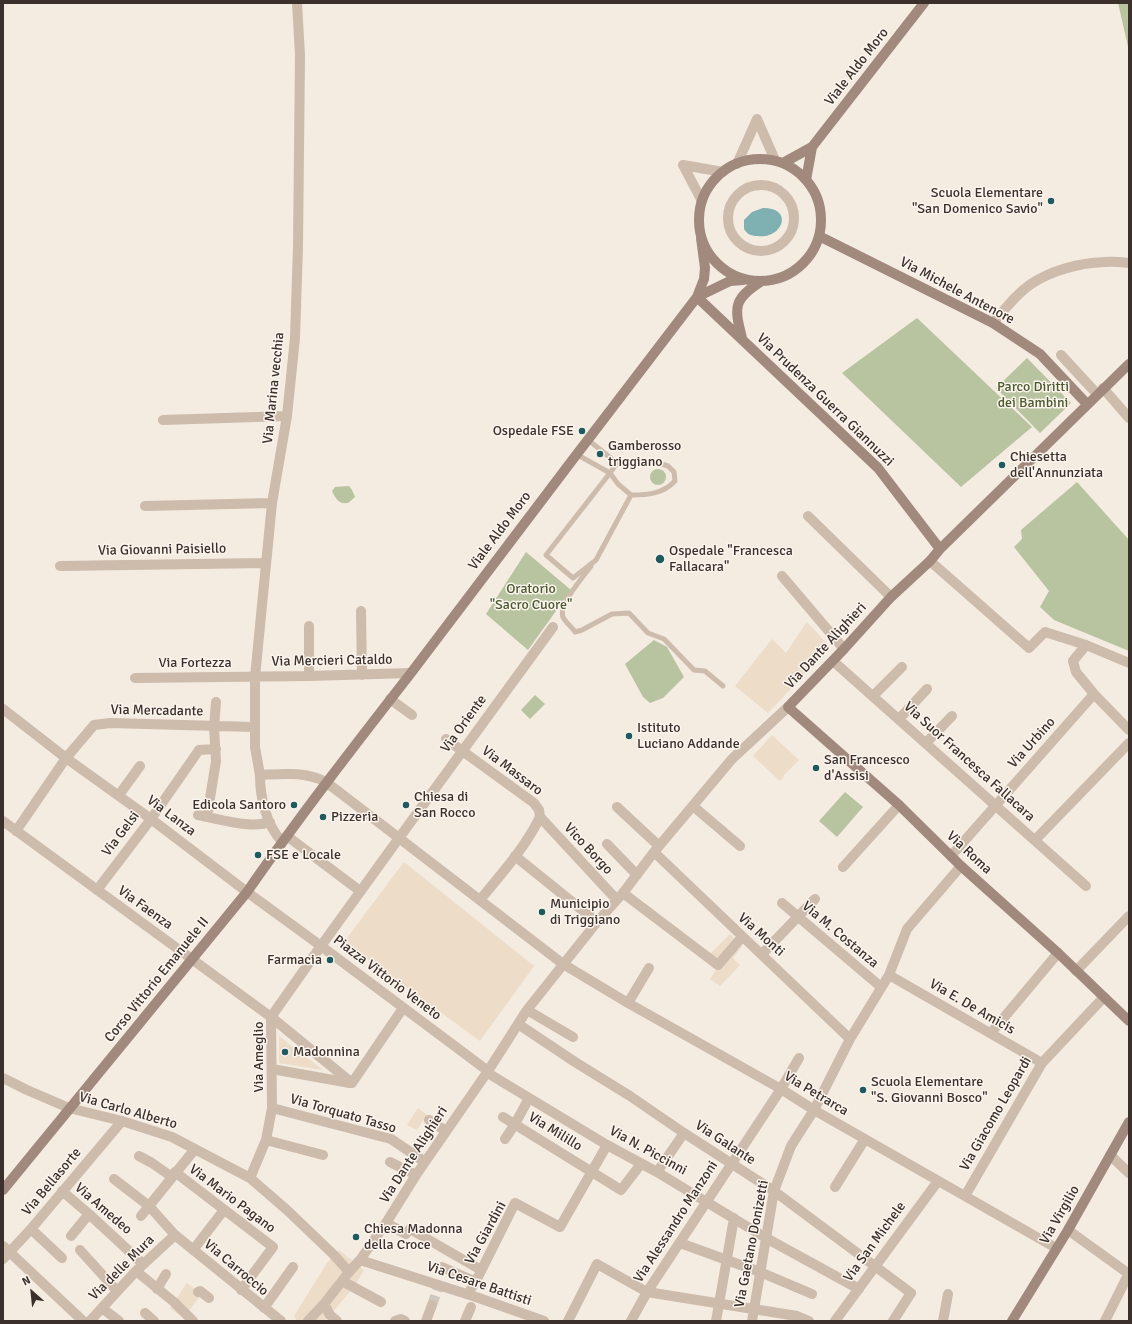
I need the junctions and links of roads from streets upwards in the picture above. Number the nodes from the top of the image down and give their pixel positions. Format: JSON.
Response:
{"nodes":[{"id":1,"x":297,"y":3,"type":"edge"},
{"id":2,"x":924,"y":3,"type":"edge"},
{"id":3,"x":812,"y":147,"type":"junction"},
{"id":4,"x":779,"y":162,"type":"junction"},
{"id":5,"x":737,"y":164,"type":"junction"},
{"id":6,"x":723,"y":172,"type":"junction"},
{"id":7,"x":806,"y":180,"type":"junction"},
{"id":8,"x":702,"y":201,"type":"junction"},
{"id":9,"x":795,"y":215,"type":"joint"},
{"id":10,"x":819,"y":236,"type":"junction"},
{"id":11,"x":701,"y":238,"type":"junction"},
{"id":12,"x":1129,"y":263,"type":"edge"},
{"id":13,"x":748,"y":280,"type":"junction"},
{"id":14,"x":762,"y":281,"type":"junction"},
{"id":15,"x":697,"y":297,"type":"junction"},
{"id":16,"x":993,"y":323,"type":"junction"},
{"id":17,"x":742,"y":338,"type":"junction"},
{"id":18,"x":1061,"y":354,"type":"dead end"},
{"id":19,"x":1129,"y":364,"type":"edge"},
{"id":20,"x":1100,"y":391,"type":"junction"},
{"id":21,"x":1087,"y":404,"type":"junction"},
{"id":22,"x":288,"y":416,"type":"junction"},
{"id":23,"x":1129,"y":418,"type":"edge"},
{"id":24,"x":163,"y":420,"type":"dead end"},
{"id":25,"x":272,"y":503,"type":"junction"},
{"id":26,"x":144,"y":506,"type":"dead end"},
{"id":27,"x":808,"y":516,"type":"dead end"},
{"id":28,"x":940,"y":549,"type":"junction"},
{"id":29,"x":930,"y":561,"type":"junction"},
{"id":30,"x":265,"y":563,"type":"junction"},
{"id":31,"x":60,"y":566,"type":"dead end"},
{"id":32,"x":782,"y":576,"type":"dead end"},
{"id":33,"x":891,"y":597,"type":"junction"},
{"id":34,"x":361,"y":611,"type":"dead end"},
{"id":35,"x":309,"y":626,"type":"dead end"},
{"id":36,"x":553,"y":628,"type":"dead end"},
{"id":37,"x":1086,"y":645,"type":"junction"},
{"id":38,"x":844,"y":649,"type":"junction"},
{"id":39,"x":833,"y":661,"type":"junction"},
{"id":40,"x":1129,"y":663,"type":"edge"},
{"id":41,"x":902,"y":667,"type":"dead end"},
{"id":42,"x":410,"y":673,"type":"junction"},
{"id":43,"x":362,"y":675,"type":"junction"},
{"id":44,"x":309,"y":676,"type":"junction"},
{"id":45,"x":255,"y":677,"type":"junction"},
{"id":46,"x":135,"y":678,"type":"dead end"},
{"id":47,"x":927,"y":689,"type":"dead end"},
{"id":48,"x":1094,"y":694,"type":"junction"},
{"id":49,"x":873,"y":696,"type":"junction"},
{"id":50,"x":390,"y":699,"type":"junction"},
{"id":51,"x":216,"y":702,"type":"dead end"},
{"id":52,"x":788,"y":707,"type":"junction"},
{"id":53,"x":3,"y":709,"type":"edge"},
{"id":54,"x":412,"y":715,"type":"dead end"},
{"id":55,"x":952,"y":716,"type":"dead end"},
{"id":56,"x":899,"y":719,"type":"junction"},
{"id":57,"x":214,"y":727,"type":"junction"},
{"id":58,"x":255,"y":727,"type":"junction"},
{"id":59,"x":1129,"y":730,"type":"edge"},
{"id":60,"x":446,"y":739,"type":"dead end"},
{"id":61,"x":1129,"y":742,"type":"edge"},
{"id":62,"x":926,"y":743,"type":"junction"},
{"id":63,"x":216,"y":749,"type":"junction"},
{"id":64,"x":461,"y":751,"type":"junction"},
{"id":65,"x":66,"y":758,"type":"junction"},
{"id":66,"x":140,"y":766,"type":"dead end"},
{"id":67,"x":260,"y":775,"type":"junction"},
{"id":68,"x":326,"y":782,"type":"junction"},
{"id":69,"x":119,"y":795,"type":"junction"},
{"id":70,"x":899,"y":805,"type":"junction"},
{"id":71,"x":693,"y":806,"type":"junction"},
{"id":72,"x":995,"y":806,"type":"junction"},
{"id":73,"x":617,"y":807,"type":"dead end"},
{"id":74,"x":540,"y":817,"type":"junction"},
{"id":75,"x":151,"y":819,"type":"junction"},
{"id":76,"x":3,"y":821,"type":"edge"},
{"id":77,"x":270,"y":822,"type":"junction"},
{"id":78,"x":16,"y":831,"type":"junction"},
{"id":79,"x":399,"y":838,"type":"junction"},
{"id":80,"x":284,"y":839,"type":"junction"},
{"id":81,"x":1035,"y":840,"type":"junction"},
{"id":82,"x":607,"y":844,"type":"dead end"},
{"id":83,"x":740,"y":846,"type":"dead end"},
{"id":84,"x":656,"y":849,"type":"junction"},
{"id":85,"x":515,"y":856,"type":"junction"},
{"id":86,"x":951,"y":856,"type":"junction"},
{"id":87,"x":961,"y":866,"type":"junction"},
{"id":88,"x":843,"y":867,"type":"dead end"},
{"id":89,"x":637,"y":875,"type":"junction"},
{"id":90,"x":1086,"y":886,"type":"dead end"},
{"id":91,"x":97,"y":890,"type":"junction"},
{"id":92,"x":360,"y":891,"type":"junction"},
{"id":93,"x":247,"y":892,"type":"junction"},
{"id":94,"x":620,"y":896,"type":"junction"},
{"id":95,"x":815,"y":899,"type":"dead end"},
{"id":96,"x":480,"y":900,"type":"junction"},
{"id":97,"x":782,"y":903,"type":"dead end"},
{"id":98,"x":1129,"y":916,"type":"edge"},
{"id":99,"x":798,"y":918,"type":"junction"},
{"id":100,"x":597,"y":922,"type":"junction"},
{"id":101,"x":742,"y":937,"type":"junction"},
{"id":102,"x":321,"y":946,"type":"junction"},
{"id":103,"x":1058,"y":953,"type":"junction"},
{"id":104,"x":762,"y":954,"type":"junction"},
{"id":105,"x":192,"y":959,"type":"junction"},
{"id":106,"x":563,"y":964,"type":"junction"},
{"id":107,"x":650,"y":968,"type":"dead end"},
{"id":108,"x":1076,"y":970,"type":"junction"},
{"id":109,"x":889,"y":975,"type":"junction"},
{"id":110,"x":881,"y":987,"type":"junction"},
{"id":111,"x":1104,"y":997,"type":"junction"},
{"id":112,"x":628,"y":1003,"type":"junction"},
{"id":113,"x":403,"y":1008,"type":"junction"},
{"id":114,"x":527,"y":1010,"type":"junction"},
{"id":115,"x":271,"y":1017,"type":"junction"},
{"id":116,"x":1128,"y":1019,"type":"edge"},
{"id":117,"x":518,"y":1024,"type":"junction"},
{"id":118,"x":990,"y":1033,"type":"junction"},
{"id":119,"x":573,"y":1037,"type":"dead end"},
{"id":120,"x":850,"y":1039,"type":"junction"},
{"id":121,"x":799,"y":1058,"type":"dead end"},
{"id":122,"x":1042,"y":1063,"type":"junction"},
{"id":123,"x":272,"y":1069,"type":"junction"},
{"id":124,"x":488,"y":1071,"type":"junction"},
{"id":125,"x":3,"y":1078,"type":"edge"},
{"id":126,"x":352,"y":1083,"type":"junction"},
{"id":127,"x":781,"y":1090,"type":"junction"},
{"id":128,"x":530,"y":1098,"type":"junction"},
{"id":129,"x":69,"y":1108,"type":"junction"},
{"id":130,"x":272,"y":1108,"type":"junction"},
{"id":131,"x":814,"y":1110,"type":"junction"},
{"id":132,"x":503,"y":1117,"type":"dead end"},
{"id":133,"x":429,"y":1120,"type":"dead end"},
{"id":134,"x":122,"y":1121,"type":"junction"},
{"id":135,"x":1129,"y":1122,"type":"edge"},
{"id":136,"x":515,"y":1124,"type":"junction"},
{"id":137,"x":446,"y":1131,"type":"junction"},
{"id":138,"x":684,"y":1133,"type":"junction"},
{"id":139,"x":865,"y":1138,"type":"junction"},
{"id":140,"x":504,"y":1139,"type":"dead end"},
{"id":141,"x":266,"y":1140,"type":"junction"},
{"id":142,"x":607,"y":1145,"type":"junction"},
{"id":143,"x":195,"y":1149,"type":"junction"},
{"id":144,"x":323,"y":1155,"type":"dead end"},
{"id":145,"x":1110,"y":1155,"type":"junction"},
{"id":146,"x":139,"y":1156,"type":"dead end"},
{"id":147,"x":390,"y":1162,"type":"dead end"},
{"id":148,"x":425,"y":1162,"type":"junction"},
{"id":149,"x":732,"y":1163,"type":"junction"},
{"id":150,"x":641,"y":1164,"type":"junction"},
{"id":151,"x":592,"y":1171,"type":"junction"},
{"id":152,"x":657,"y":1172,"type":"junction"},
{"id":153,"x":1129,"y":1172,"type":"edge"},
{"id":154,"x":174,"y":1174,"type":"junction"},
{"id":155,"x":416,"y":1175,"type":"junction"},
{"id":156,"x":250,"y":1178,"type":"junction"},
{"id":157,"x":114,"y":1179,"type":"dead end"},
{"id":158,"x":938,"y":1180,"type":"junction"},
{"id":159,"x":835,"y":1187,"type":"dead end"},
{"id":160,"x":4,"y":1188,"type":"edge"},
{"id":161,"x":774,"y":1191,"type":"junction"},
{"id":162,"x":62,"y":1192,"type":"junction"},
{"id":163,"x":965,"y":1196,"type":"junction"},
{"id":164,"x":707,"y":1201,"type":"junction"},
{"id":165,"x":149,"y":1206,"type":"junction"},
{"id":166,"x":224,"y":1210,"type":"junction"},
{"id":167,"x":89,"y":1214,"type":"junction"},
{"id":168,"x":141,"y":1216,"type":"dead end"},
{"id":169,"x":734,"y":1218,"type":"junction"},
{"id":170,"x":386,"y":1223,"type":"junction"},
{"id":171,"x":31,"y":1228,"type":"junction"},
{"id":172,"x":1068,"y":1230,"type":"junction"},
{"id":173,"x":175,"y":1235,"type":"junction"},
{"id":174,"x":71,"y":1236,"type":"dead end"},
{"id":175,"x":766,"y":1238,"type":"junction"},
{"id":176,"x":680,"y":1243,"type":"junction"},
{"id":177,"x":1056,"y":1248,"type":"junction"},
{"id":178,"x":80,"y":1250,"type":"dead end"},
{"id":179,"x":194,"y":1250,"type":"junction"},
{"id":180,"x":5,"y":1252,"type":"edge"},
{"id":181,"x":62,"y":1258,"type":"dead end"},
{"id":182,"x":726,"y":1259,"type":"junction"},
{"id":183,"x":360,"y":1260,"type":"junction"},
{"id":184,"x":874,"y":1266,"type":"junction"},
{"id":185,"x":293,"y":1267,"type":"dead end"},
{"id":186,"x":442,"y":1267,"type":"dead end"},
{"id":187,"x":140,"y":1268,"type":"junction"},
{"id":188,"x":481,"y":1270,"type":"junction"},
{"id":189,"x":349,"y":1272,"type":"junction"},
{"id":190,"x":760,"y":1272,"type":"junction"},
{"id":191,"x":166,"y":1274,"type":"dead end"},
{"id":192,"x":1129,"y":1274,"type":"edge"},
{"id":193,"x":342,"y":1281,"type":"junction"},
{"id":194,"x":474,"y":1281,"type":"dead end"},
{"id":195,"x":157,"y":1289,"type":"junction"},
{"id":196,"x":859,"y":1289,"type":"junction"},
{"id":197,"x":241,"y":1290,"type":"junction"},
{"id":198,"x":117,"y":1291,"type":"junction"},
{"id":199,"x":198,"y":1292,"type":"dead end"},
{"id":200,"x":647,"y":1292,"type":"junction"},
{"id":201,"x":812,"y":1294,"type":"dead end"},
{"id":202,"x":948,"y":1294,"type":"dead end"},
{"id":203,"x":209,"y":1298,"type":"dead end"},
{"id":204,"x":472,"y":1300,"type":"junction"},
{"id":205,"x":381,"y":1302,"type":"dead end"},
{"id":206,"x":719,"y":1303,"type":"junction"},
{"id":207,"x":324,"y":1304,"type":"junction"},
{"id":208,"x":432,"y":1305,"type":"tunnel mouth"},
{"id":209,"x":102,"y":1308,"type":"junction"},
{"id":210,"x":264,"y":1308,"type":"junction"},
{"id":211,"x":754,"y":1309,"type":"junction"},
{"id":212,"x":145,"y":1313,"type":"dead end"},
{"id":213,"x":189,"y":1318,"type":"edge"},
{"id":214,"x":83,"y":1321,"type":"edge"},
{"id":215,"x":90,"y":1321,"type":"edge"},
{"id":216,"x":119,"y":1321,"type":"edge"},
{"id":217,"x":154,"y":1321,"type":"edge"},
{"id":218,"x":281,"y":1321,"type":"edge"},
{"id":219,"x":308,"y":1321,"type":"edge"},
{"id":220,"x":337,"y":1321,"type":"edge"},
{"id":221,"x":395,"y":1321,"type":"edge"},
{"id":222,"x":405,"y":1321,"type":"edge"},
{"id":223,"x":426,"y":1321,"type":"edge"},
{"id":224,"x":464,"y":1321,"type":"edge"},
{"id":225,"x":544,"y":1321,"type":"edge"},
{"id":226,"x":568,"y":1321,"type":"edge"},
{"id":227,"x":631,"y":1321,"type":"edge"},
{"id":228,"x":716,"y":1321,"type":"edge"},
{"id":229,"x":752,"y":1321,"type":"edge"},
{"id":230,"x":809,"y":1321,"type":"edge"},
{"id":231,"x":835,"y":1321,"type":"edge"},
{"id":232,"x":893,"y":1321,"type":"edge"},
{"id":233,"x":943,"y":1321,"type":"edge"},
{"id":234,"x":1012,"y":1321,"type":"edge"},
{"id":235,"x":1105,"y":1321,"type":"edge"}],
"edges":[{"from":1,"to":22,"type":"street","name":"Via Marina vecchia"},
{"from":2,"to":3,"type":"street","name":"Viale Aldo Moro"},
{"from":3,"to":4,"type":"street","name":"Viale Aldo Moro"},
{"from":3,"to":7,"type":"street","name":"Viale Aldo Moro"},
{"from":4,"to":5,"type":"street","name":"Viale Aldo Moro"},
{"from":4,"to":5,"type":"street"},
{"from":4,"to":7,"type":"street"},
{"from":5,"to":6,"type":"street","name":"Viale Aldo Moro"},
{"from":6,"to":8,"type":"street","name":"Viale Aldo Moro"},
{"from":6,"to":8,"type":"street"},
{"from":7,"to":10,"type":"street"},
{"from":8,"to":11,"type":"street","name":"Viale Aldo Moro"},
{"from":9,"to":9,"type":"street"},
{"from":10,"to":14,"type":"street"},
{"from":10,"to":16,"type":"street","name":"Via Michele Antenore"},
{"from":11,"to":13,"type":"street"},
{"from":11,"to":15,"type":"street","name":"Viale Aldo Moro"},
{"from":12,"to":16,"type":"street"},
{"from":13,"to":14,"type":"street"},
{"from":13,"to":15,"type":"street","name":"Viale Aldo Moro"},
{"from":14,"to":17,"type":"street"},
{"from":15,"to":17,"type":"street","name":"Via Prudenza Guerra Giannuzzi"},
{"from":15,"to":42,"type":"street","name":"Viale Aldo Moro"},
{"from":16,"to":21,"type":"street","name":"Via Michele Antenore"},
{"from":17,"to":28,"type":"street","name":"Via Prudenza Guerra Giannuzzi"},
{"from":18,"to":20,"type":"street"},
{"from":19,"to":20,"type":"street","name":"Via Dante Alighieri"},
{"from":20,"to":21,"type":"street","name":"Via Dante Alighieri"},
{"from":20,"to":23,"type":"street"},
{"from":21,"to":28,"type":"street","name":"Via Dante Alighieri"},
{"from":22,"to":24,"type":"street"},
{"from":22,"to":25,"type":"street","name":"Via Marina vecchia"},
{"from":25,"to":26,"type":"street"},
{"from":25,"to":30,"type":"street","name":"Via Marina vecchia"},
{"from":27,"to":33,"type":"street"},
{"from":28,"to":29,"type":"street","name":"Via Dante Alighieri"},
{"from":29,"to":33,"type":"street","name":"Via Dante Alighieri"},
{"from":29,"to":37,"type":"street"},
{"from":30,"to":31,"type":"street","name":"Via Giovanni Paisiello"},
{"from":30,"to":45,"type":"street","name":"Via Marina vecchia"},
{"from":32,"to":38,"type":"street"},
{"from":33,"to":38,"type":"street","name":"Via Dante Alighieri"},
{"from":34,"to":43,"type":"street"},
{"from":35,"to":44,"type":"street"},
{"from":36,"to":64,"type":"street","name":"Via Oriente"},
{"from":37,"to":40,"type":"street"},
{"from":37,"to":48,"type":"street"},
{"from":38,"to":39,"type":"street","name":"Via Dante Alighieri"},
{"from":39,"to":49,"type":"street","name":"Via Suor Francesca Fallacara"},
{"from":39,"to":52,"type":"street","name":"Via Dante Alighieri"},
{"from":41,"to":49,"type":"street"},
{"from":42,"to":43,"type":"street","name":"Via Mercieri Cataldo"},
{"from":42,"to":50,"type":"street","name":"Viale Aldo Moro"},
{"from":43,"to":44,"type":"street","name":"Via Mercieri Cataldo"},
{"from":44,"to":45,"type":"street","name":"Via Mercieri Cataldo"},
{"from":45,"to":46,"type":"street","name":"Via Fortezza"},
{"from":45,"to":58,"type":"street","name":"Via Marina vecchia"},
{"from":47,"to":56,"type":"street"},
{"from":48,"to":59,"type":"street"},
{"from":48,"to":72,"type":"street","name":"Via Urbino"},
{"from":49,"to":56,"type":"street","name":"Via Suor Francesca Fallacara"},
{"from":50,"to":54,"type":"street"},
{"from":50,"to":68,"type":"street","name":"Viale Aldo Moro"},
{"from":51,"to":57,"type":"street"},
{"from":52,"to":70,"type":"street","name":"Via Roma"},
{"from":52,"to":71,"type":"street","name":"Via Dante Alighieri"},
{"from":53,"to":65,"type":"street","name":"Via Lanza"},
{"from":55,"to":62,"type":"street"},
{"from":56,"to":62,"type":"street","name":"Via Suor Francesca Fallacara"},
{"from":57,"to":58,"type":"street","name":"Via Mercadante"},
{"from":57,"to":63,"type":"street"},
{"from":57,"to":65,"type":"street","name":"Via Mercadante"},
{"from":58,"to":67,"type":"street","name":"Via Marina vecchia"},
{"from":60,"to":64,"type":"street","name":"Via Massaro"},
{"from":61,"to":81,"type":"street"},
{"from":62,"to":72,"type":"street","name":"Via Suor Francesca Fallacara"},
{"from":63,"to":75,"type":"street","name":"Via Gelsi"},
{"from":63,"to":77,"type":"street"},
{"from":64,"to":74,"type":"street","name":"Via Massaro"},
{"from":64,"to":79,"type":"street","name":"Via Oriente"},
{"from":65,"to":69,"type":"street","name":"Via Lanza"},
{"from":65,"to":78,"type":"street","name":"Via Mercadante"},
{"from":66,"to":69,"type":"street"},
{"from":67,"to":68,"type":"street"},
{"from":67,"to":77,"type":"street","name":"Via Marina vecchia"},
{"from":68,"to":79,"type":"street"},
{"from":68,"to":80,"type":"street","name":"Corso Vittorio Emanuele II"},
{"from":69,"to":75,"type":"street","name":"Via Lanza"},
{"from":70,"to":86,"type":"street","name":"Via Roma"},
{"from":70,"to":88,"type":"street"},
{"from":71,"to":83,"type":"street"},
{"from":71,"to":84,"type":"street","name":"Via Dante Alighieri"},
{"from":72,"to":81,"type":"street","name":"Via Suor Francesca Fallacara"},
{"from":72,"to":86,"type":"street","name":"Via Urbino"},
{"from":73,"to":84,"type":"street","name":"Via Monti"},
{"from":74,"to":85,"type":"street"},
{"from":74,"to":94,"type":"street","name":"Vico Borgo"},
{"from":75,"to":91,"type":"street","name":"Via Gelsi"},
{"from":75,"to":93,"type":"street","name":"Via Lanza"},
{"from":76,"to":78,"type":"street","name":"Via Faenza"},
{"from":77,"to":80,"type":"street","name":"Via Marina vecchia"},
{"from":78,"to":91,"type":"street","name":"Via Faenza"},
{"from":79,"to":92,"type":"street","name":"Piazza Vittorio Veneto"},
{"from":79,"to":96,"type":"street"},
{"from":80,"to":92,"type":"street"},
{"from":80,"to":93,"type":"street","name":"Corso Vittorio Emanuele II"},
{"from":81,"to":90,"type":"street","name":"Via Suor Francesca Fallacara"},
{"from":82,"to":89,"type":"street"},
{"from":84,"to":89,"type":"street","name":"Via Dante Alighieri"},
{"from":84,"to":101,"type":"street","name":"Via Monti"},
{"from":85,"to":96,"type":"street"},
{"from":85,"to":100,"type":"street"},
{"from":86,"to":87,"type":"street","name":"Via Roma"},
{"from":87,"to":103,"type":"street","name":"Via Roma"},
{"from":87,"to":109,"type":"street"},
{"from":89,"to":94,"type":"street","name":"Via Dante Alighieri"},
{"from":91,"to":105,"type":"street","name":"Via Faenza"},
{"from":92,"to":102,"type":"street","name":"Piazza Vittorio Veneto"},
{"from":93,"to":102,"type":"street","name":"Via Lanza"},
{"from":93,"to":105,"type":"street","name":"Corso Vittorio Emanuele II"},
{"from":94,"to":100,"type":"street","name":"Via Dante Alighieri"},
{"from":94,"to":101,"type":"street","name":"Vico Borgo"},
{"from":95,"to":99,"type":"street"},
{"from":96,"to":106,"type":"street"},
{"from":97,"to":99,"type":"street","name":"Via M. Costanza"},
{"from":98,"to":108,"type":"street"},
{"from":99,"to":104,"type":"street"},
{"from":99,"to":110,"type":"street","name":"Via M. Costanza"},
{"from":100,"to":106,"type":"street","name":"Via Dante Alighieri"},
{"from":101,"to":104,"type":"street","name":"Via Monti"},
{"from":102,"to":113,"type":"street","name":"Piazza Vittorio Veneto"},
{"from":102,"to":115,"type":"street","name":"Via Ameglio"},
{"from":103,"to":108,"type":"street","name":"Via Roma"},
{"from":103,"to":118,"type":"street"},
{"from":104,"to":120,"type":"street","name":"Via Monti"},
{"from":105,"to":115,"type":"street","name":"Via Faenza"},
{"from":105,"to":129,"type":"street","name":"Corso Vittorio Emanuele II"},
{"from":106,"to":112,"type":"street","name":"Via Petrarca"},
{"from":106,"to":114,"type":"street"},
{"from":107,"to":112,"type":"street"},
{"from":108,"to":111,"type":"street","name":"Via Roma"},
{"from":109,"to":110,"type":"street"},
{"from":109,"to":118,"type":"street","name":"Via E. De Amicis"},
{"from":110,"to":120,"type":"street"},
{"from":111,"to":116,"type":"street","name":"Via Roma"},
{"from":111,"to":122,"type":"street","name":"Via Giacomo Leopardi"},
{"from":112,"to":127,"type":"street","name":"Via Petrarca"},
{"from":113,"to":124,"type":"street","name":"Piazza Vittorio Veneto"},
{"from":113,"to":126,"type":"street"},
{"from":114,"to":117,"type":"street"},
{"from":114,"to":119,"type":"street"},
{"from":115,"to":123,"type":"street","name":"Via Ameglio"},
{"from":115,"to":126,"type":"street","name":"Via Faenza"},
{"from":117,"to":124,"type":"street"},
{"from":117,"to":138,"type":"street","name":"Via Galante"},
{"from":118,"to":122,"type":"street","name":"Via E. De Amicis"},
{"from":120,"to":131,"type":"street"},
{"from":121,"to":127,"type":"street","name":"Via Alessandro Manzoni"},
{"from":122,"to":163,"type":"street","name":"Via Giacomo Leopardi"},
{"from":123,"to":126,"type":"street"},
{"from":123,"to":130,"type":"street","name":"Via Ameglio"},
{"from":124,"to":128,"type":"street","name":"Via N. Piccinni"},
{"from":124,"to":137,"type":"street","name":"Via Dante Alighieri"},
{"from":125,"to":129,"type":"street","name":"Via Carlo Alberto"},
{"from":127,"to":131,"type":"street","name":"Via Petrarca"},
{"from":127,"to":149,"type":"street","name":"Via Alessandro Manzoni"},
{"from":128,"to":136,"type":"street"},
{"from":128,"to":142,"type":"street","name":"Via N. Piccinni"},
{"from":129,"to":134,"type":"street","name":"Via Carlo Alberto"},
{"from":129,"to":160,"type":"street","name":"Corso Vittorio Emanuele II"},
{"from":130,"to":141,"type":"street","name":"Via Ameglio"},
{"from":130,"to":148,"type":"street","name":"Via Torquato Tasso"},
{"from":131,"to":139,"type":"street","name":"Via Petrarca"},
{"from":131,"to":161,"type":"street","name":"Via Gaetano Donizetti"},
{"from":132,"to":136,"type":"street","name":"Via Milillo"},
{"from":133,"to":137,"type":"street"},
{"from":134,"to":143,"type":"street","name":"Via Carlo Alberto"},
{"from":134,"to":162,"type":"street","name":"Via Bellasorte"},
{"from":135,"to":145,"type":"street","name":"Via Virgilio"},
{"from":136,"to":140,"type":"street"},
{"from":136,"to":151,"type":"street","name":"Via Milillo"},
{"from":137,"to":148,"type":"street","name":"Via Dante Alighieri"},
{"from":138,"to":149,"type":"street","name":"Via Galante"},
{"from":138,"to":152,"type":"street"},
{"from":139,"to":158,"type":"street","name":"Via Petrarca"},
{"from":139,"to":159,"type":"street"},
{"from":141,"to":144,"type":"street"},
{"from":141,"to":156,"type":"street","name":"Via Ameglio"},
{"from":142,"to":150,"type":"street","name":"Via N. Piccinni"},
{"from":142,"to":151,"type":"street","name":"Via Giardini"},
{"from":143,"to":154,"type":"street"},
{"from":143,"to":156,"type":"street","name":"Via Carlo Alberto"},
{"from":145,"to":153,"type":"street"},
{"from":145,"to":172,"type":"street","name":"Via Virgilio"},
{"from":146,"to":154,"type":"street","name":"Via Mario Pagano"},
{"from":147,"to":155,"type":"street"},
{"from":148,"to":155,"type":"street","name":"Via Dante Alighieri"},
{"from":149,"to":161,"type":"street","name":"Via Galante"},
{"from":149,"to":164,"type":"street","name":"Via Alessandro Manzoni"},
{"from":150,"to":151,"type":"street","name":"Via Milillo"},
{"from":150,"to":152,"type":"street","name":"Via N. Piccinni"},
{"from":151,"to":188,"type":"street","name":"Via Giardini"},
{"from":152,"to":164,"type":"street","name":"Via N. Piccinni"},
{"from":154,"to":165,"type":"street"},
{"from":154,"to":166,"type":"street","name":"Via Mario Pagano"},
{"from":155,"to":170,"type":"street","name":"Via Dante Alighieri"},
{"from":156,"to":189,"type":"street","name":"Via Carlo Alberto"},
{"from":157,"to":165,"type":"street","name":"Via Carroccio"},
{"from":158,"to":163,"type":"street","name":"Via Petrarca"},
{"from":158,"to":184,"type":"street","name":"Via San Michele"},
{"from":161,"to":175,"type":"street","name":"Via Gaetano Donizetti"},
{"from":161,"to":184,"type":"street","name":"Via Galante"},
{"from":162,"to":167,"type":"street","name":"Via Amedeo"},
{"from":162,"to":171,"type":"street","name":"Via Bellasorte"},
{"from":163,"to":177,"type":"street","name":"Via Petrarca"},
{"from":164,"to":169,"type":"street","name":"Via N. Piccinni"},
{"from":164,"to":176,"type":"street","name":"Via Alessandro Manzoni"},
{"from":165,"to":168,"type":"street"},
{"from":165,"to":173,"type":"street","name":"Via Carroccio"},
{"from":166,"to":179,"type":"street"},
{"from":166,"to":197,"type":"street","name":"Via Mario Pagano"},
{"from":167,"to":174,"type":"street"},
{"from":167,"to":187,"type":"street","name":"Via Amedeo"},
{"from":169,"to":175,"type":"street","name":"Via N. Piccinni"},
{"from":169,"to":182,"type":"street"},
{"from":170,"to":183,"type":"street","name":"Via Dante Alighieri"},
{"from":170,"to":188,"type":"street"},
{"from":171,"to":180,"type":"street","name":"Via Bellasorte"},
{"from":171,"to":181,"type":"street"},
{"from":172,"to":177,"type":"street","name":"Via Virgilio"},
{"from":172,"to":192,"type":"street"},
{"from":173,"to":179,"type":"street","name":"Via Carroccio"},
{"from":173,"to":187,"type":"street","name":"Via delle Mura"},
{"from":175,"to":190,"type":"street","name":"Via Gaetano Donizetti"},
{"from":175,"to":196,"type":"street","name":"Via N. Piccinni"},
{"from":176,"to":182,"type":"street"},
{"from":176,"to":200,"type":"street","name":"Via Alessandro Manzoni"},
{"from":177,"to":234,"type":"street","name":"Via Virgilio"},
{"from":178,"to":198,"type":"street"},
{"from":179,"to":197,"type":"street","name":"Via Carroccio"},
{"from":180,"to":214,"type":"street"},
{"from":182,"to":190,"type":"street"},
{"from":182,"to":206,"type":"street"},
{"from":183,"to":189,"type":"street","name":"Via Dante Alighieri"},
{"from":183,"to":204,"type":"street","name":"Via Cesare Battisti"},
{"from":184,"to":196,"type":"street","name":"Via San Michele"},
{"from":184,"to":232,"type":"street","name":"Via Galante"},
{"from":185,"to":210,"type":"street"},
{"from":186,"to":194,"type":"street"},
{"from":187,"to":195,"type":"street","name":"Via Amedeo"},
{"from":187,"to":198,"type":"street","name":"Via delle Mura"},
{"from":188,"to":204,"type":"street","name":"Via Giardini"},
{"from":189,"to":193,"type":"street","name":"Via Dante Alighieri"},
{"from":190,"to":201,"type":"street"},
{"from":190,"to":211,"type":"street","name":"Via Gaetano Donizetti"},
{"from":191,"to":195,"type":"street"},
{"from":192,"to":235,"type":"street"},
{"from":193,"to":205,"type":"street"},
{"from":193,"to":207,"type":"street","name":"Via Dante Alighieri"},
{"from":195,"to":213,"type":"street","name":"Via Amedeo"},
{"from":196,"to":231,"type":"street","name":"Via San Michele"},
{"from":197,"to":210,"type":"street","name":"Via Carroccio"},
{"from":198,"to":209,"type":"street","name":"Via delle Mura"},
{"from":199,"to":203,"type":"street"},
{"from":200,"to":206,"type":"street"},
{"from":200,"to":226,"type":"street"},
{"from":200,"to":227,"type":"street","name":"Via Alessandro Manzoni"},
{"from":202,"to":233,"type":"street"},
{"from":204,"to":224,"type":"street","name":"Via Giardini"},
{"from":204,"to":225,"type":"street","name":"Via Cesare Battisti"},
{"from":206,"to":211,"type":"street"},
{"from":206,"to":228,"type":"street"},
{"from":207,"to":219,"type":"street","name":"Via Dante Alighieri"},
{"from":207,"to":220,"type":"street"},
{"from":208,"to":223,"type":"street"},
{"from":209,"to":215,"type":"street","name":"Via delle Mura"},
{"from":209,"to":216,"type":"street"},
{"from":210,"to":218,"type":"street","name":"Via Carroccio"},
{"from":211,"to":229,"type":"street","name":"Via Gaetano Donizetti"},
{"from":211,"to":230,"type":"street"},
{"from":212,"to":217,"type":"street"},
{"from":221,"to":222,"type":"street"}]}
